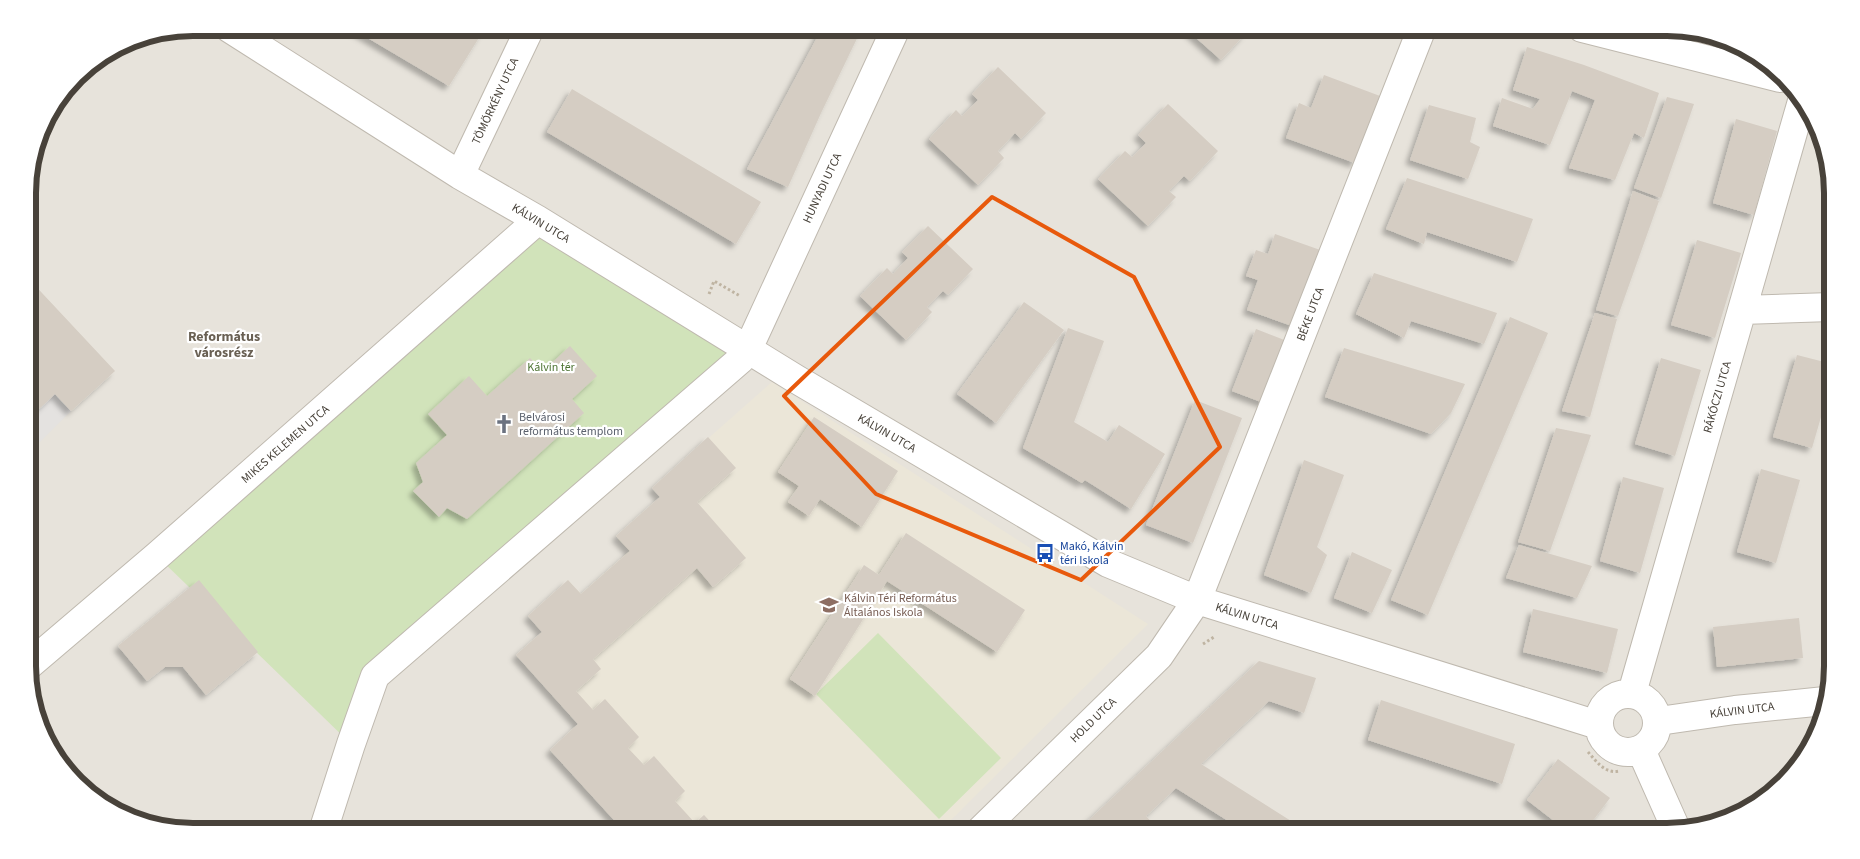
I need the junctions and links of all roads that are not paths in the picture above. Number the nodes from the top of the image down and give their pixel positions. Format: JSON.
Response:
{"nodes":[{"id":1,"x":242,"y":36,"type":"edge"},
{"id":2,"x":526,"y":36,"type":"edge"},
{"id":3,"x":892,"y":36,"type":"edge"},
{"id":4,"x":1419,"y":36,"type":"edge"},
{"id":5,"x":1614,"y":36,"type":"edge"},
{"id":6,"x":1770,"y":75,"type":"edge"},
{"id":7,"x":1799,"y":110,"type":"edge"},
{"id":8,"x":460,"y":175,"type":"junction"},
{"id":9,"x":538,"y":220,"type":"junction"},
{"id":10,"x":1824,"y":307,"type":"edge"},
{"id":11,"x":1742,"y":310,"type":"junction"},
{"id":12,"x":748,"y":349,"type":"junction"},
{"id":13,"x":1197,"y":600,"type":"junction"},
{"id":14,"x":36,"y":659,"type":"edge"},
{"id":15,"x":1632,"y":693,"type":"junction"},
{"id":16,"x":1819,"y":702,"type":"edge"},
{"id":17,"x":1659,"y":721,"type":"junction"},
{"id":18,"x":1598,"y":726,"type":"junction"},
{"id":19,"x":1641,"y":750,"type":"junction"},
{"id":20,"x":989,"y":822,"type":"edge"},
{"id":21,"x":1673,"y":822,"type":"edge"},
{"id":22,"x":326,"y":823,"type":"edge"}],
"edges":[{"from":1,"to":8,"type":"street","name":"KÁLVIN UTCA"},
{"from":2,"to":8,"type":"street","name":"TÖMÖRKÉNY UTCA"},
{"from":3,"to":12,"type":"street","name":"HUNYADI UTCA"},
{"from":4,"to":13,"type":"street","name":"BÉKE UTCA"},
{"from":5,"to":6,"type":"street"},
{"from":7,"to":11,"type":"street","name":"RÁKÓCZI UTCA"},
{"from":8,"to":9,"type":"street","name":"KÁLVIN UTCA"},
{"from":9,"to":12,"type":"street","name":"KÁLVIN UTCA"},
{"from":9,"to":14,"type":"street","name":"MIKES KELEMEN UTCA"},
{"from":10,"to":11,"type":"street"},
{"from":11,"to":15,"type":"street","name":"RÁKÓCZI UTCA"},
{"from":12,"to":13,"type":"street","name":"KÁLVIN UTCA"},
{"from":12,"to":22,"type":"street"},
{"from":13,"to":18,"type":"street","name":"KÁLVIN UTCA"},
{"from":13,"to":20,"type":"street","name":"HOLD UTCA"},
{"from":15,"to":17,"type":"street"},
{"from":15,"to":18,"type":"street"},
{"from":16,"to":17,"type":"street","name":"KÁLVIN UTCA"},
{"from":17,"to":19,"type":"street"},
{"from":18,"to":19,"type":"street"},
{"from":19,"to":21,"type":"street"}]}
